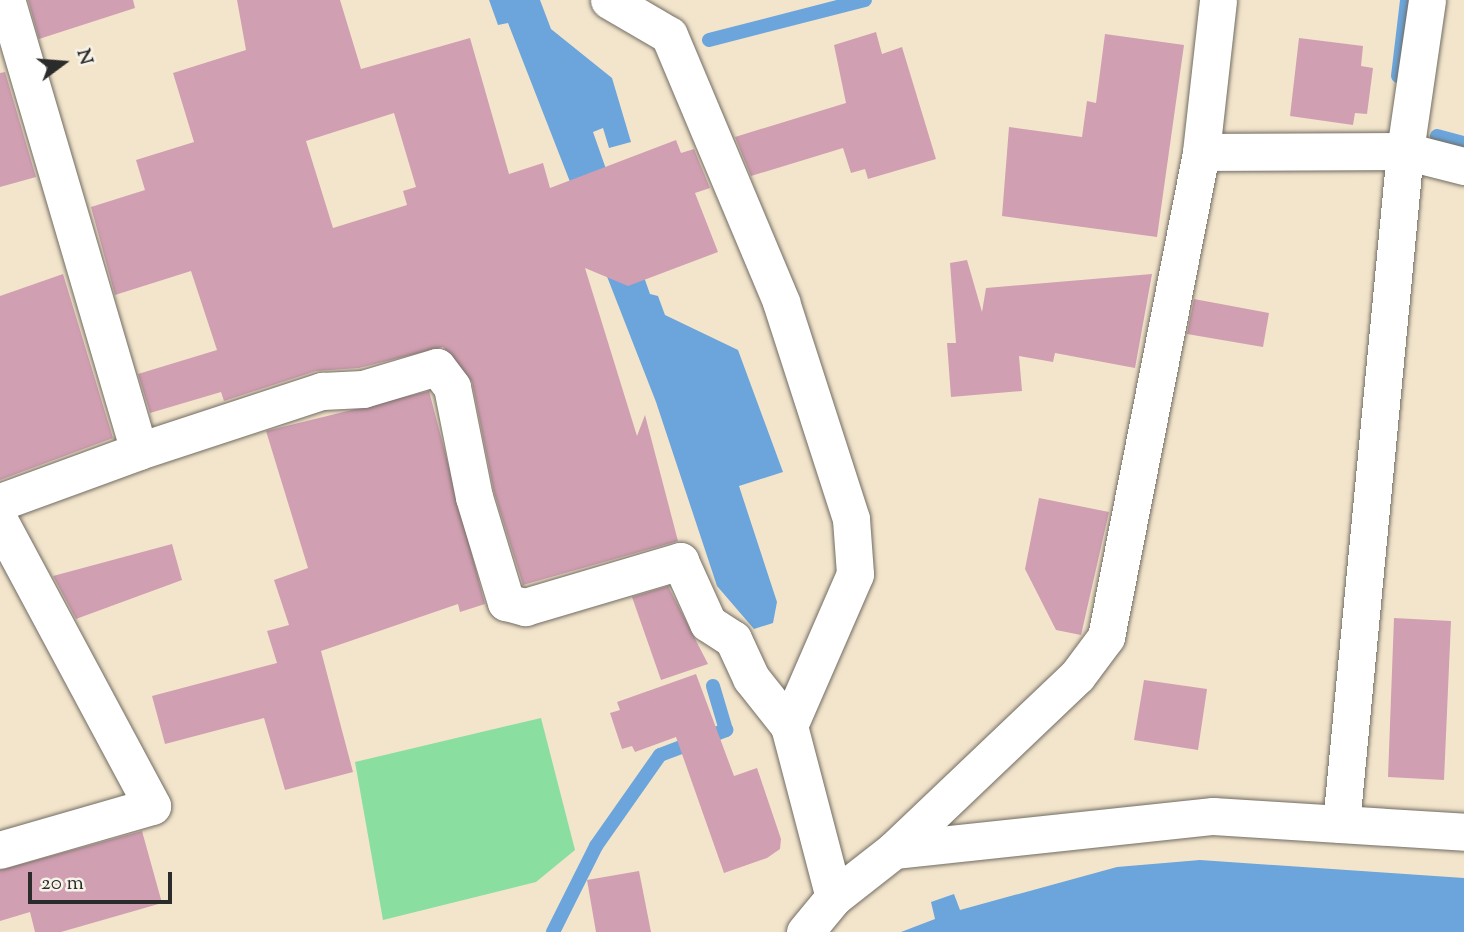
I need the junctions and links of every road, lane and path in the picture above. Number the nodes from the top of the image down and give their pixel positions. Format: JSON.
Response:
{"nodes":[{"id":1,"x":6,"y":0,"type":"edge"},
{"id":2,"x":609,"y":0,"type":"edge"},
{"id":3,"x":1218,"y":0,"type":"edge"},
{"id":4,"x":1427,"y":0,"type":"edge"},
{"id":5,"x":1405,"y":151,"type":"junction"},
{"id":6,"x":1201,"y":152,"type":"junction"},
{"id":7,"x":1464,"y":166,"type":"edge"},
{"id":8,"x":139,"y":451,"type":"junction"},
{"id":9,"x":0,"y":502,"type":"edge"},
{"id":10,"x":0,"y":522,"type":"edge"},
{"id":11,"x":789,"y":726,"type":"junction"},
{"id":12,"x":1341,"y":824,"type":"junction"},
{"id":13,"x":1464,"y":832,"type":"edge"},
{"id":14,"x":0,"y":850,"type":"edge"},
{"id":15,"x":894,"y":850,"type":"junction"},
{"id":16,"x":834,"y":897,"type":"junction"},
{"id":17,"x":805,"y":932,"type":"edge"}],
"edges":[{"from":1,"to":8,"type":"street"},
{"from":2,"to":11,"type":"street"},
{"from":3,"to":6,"type":"street"},
{"from":4,"to":5,"type":"street"},
{"from":5,"to":6,"type":"street"},
{"from":5,"to":7,"type":"street"},
{"from":5,"to":12,"type":"street"},
{"from":6,"to":15,"type":"street"},
{"from":8,"to":9,"type":"street"},
{"from":8,"to":11,"type":"street"},
{"from":10,"to":14,"type":"street"},
{"from":11,"to":16,"type":"street"},
{"from":12,"to":13,"type":"street"},
{"from":12,"to":15,"type":"street"},
{"from":15,"to":16,"type":"street"},
{"from":16,"to":17,"type":"street"}]}
